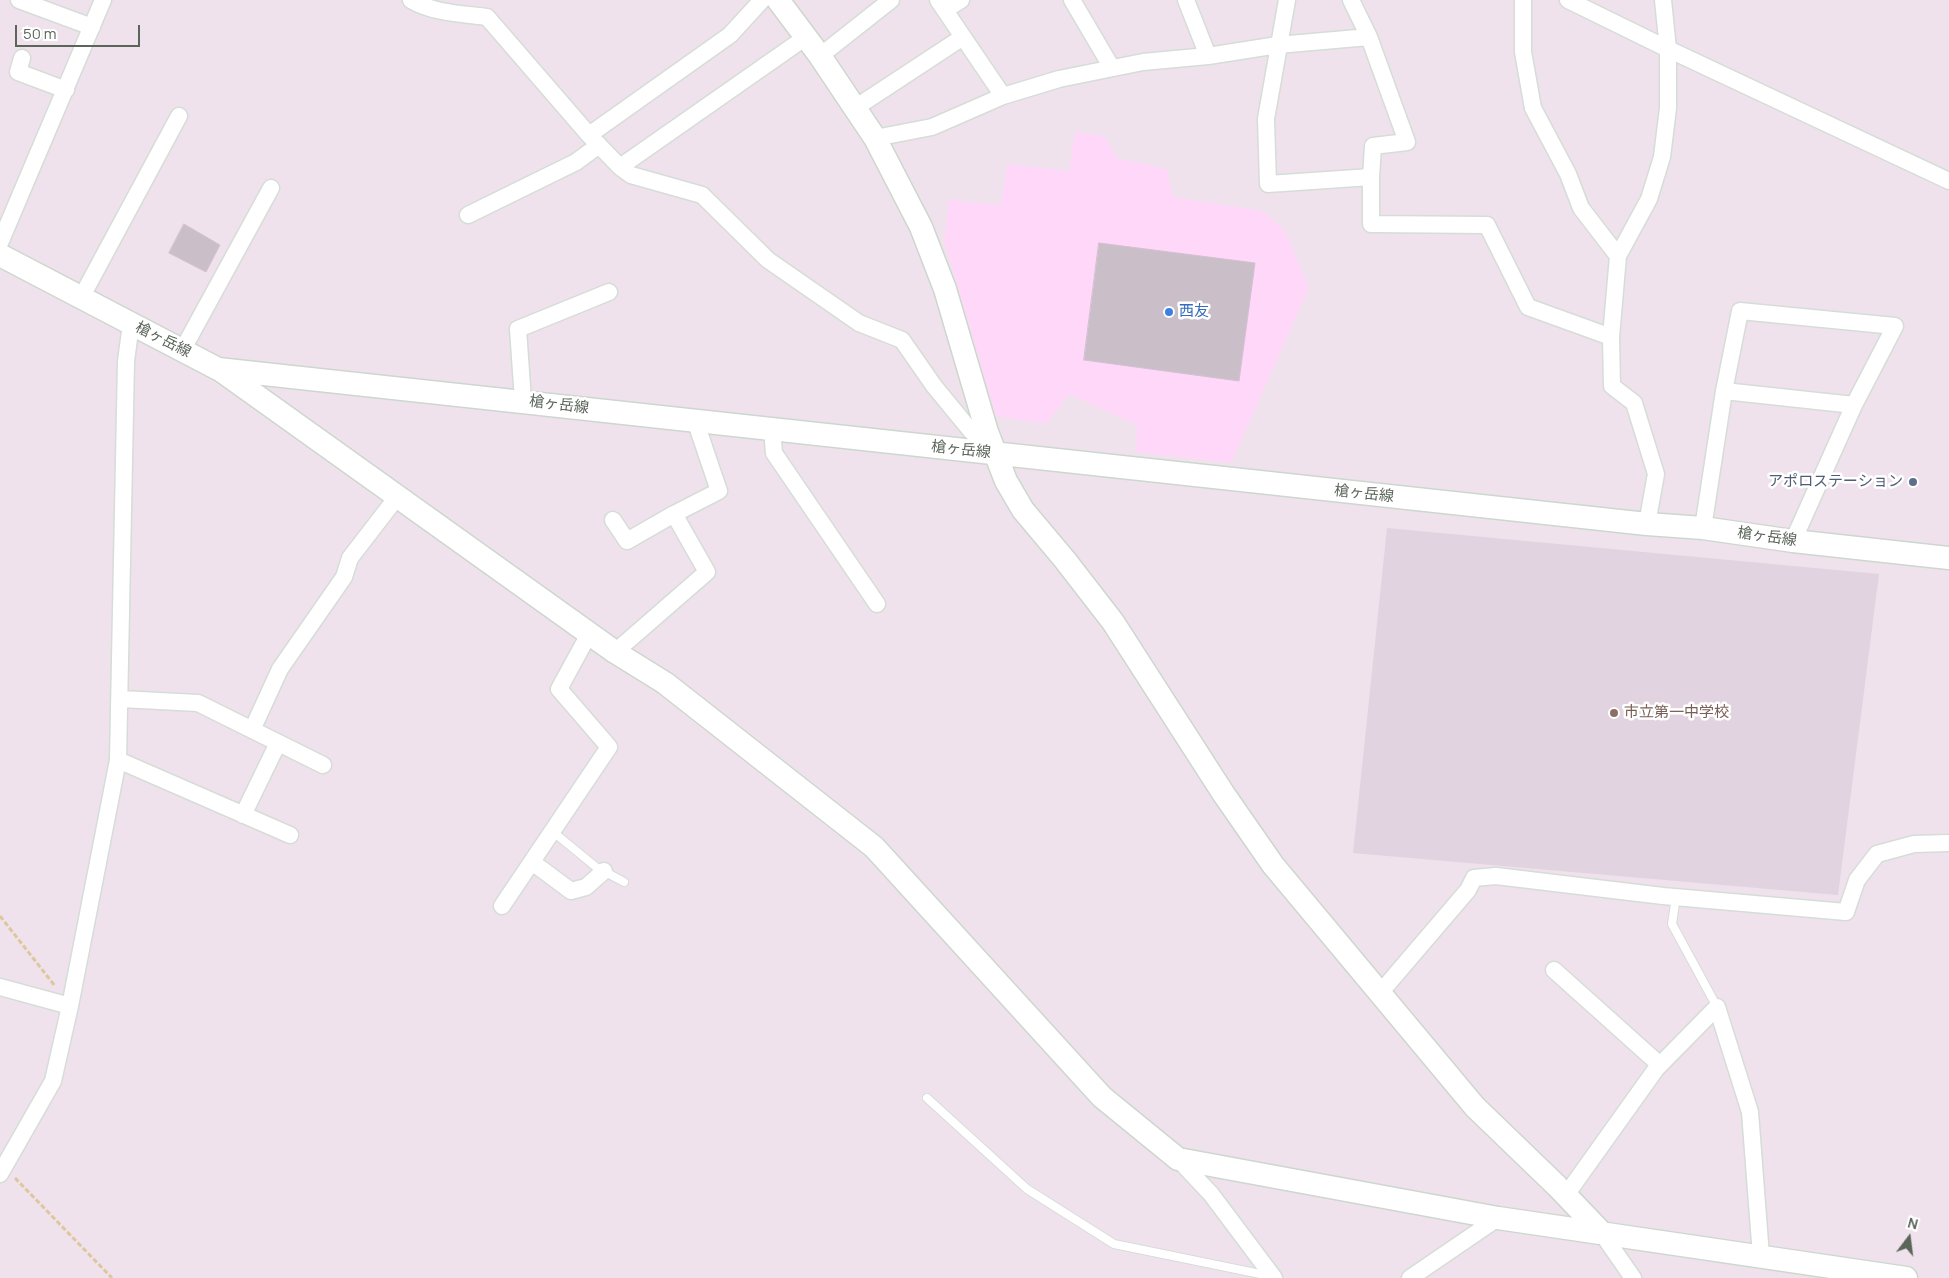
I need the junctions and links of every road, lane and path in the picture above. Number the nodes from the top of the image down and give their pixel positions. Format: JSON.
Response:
{"nodes":[{"id":1,"x":19,"y":0,"type":"edge"},
{"id":2,"x":103,"y":0,"type":"edge"},
{"id":3,"x":411,"y":0,"type":"edge"},
{"id":4,"x":762,"y":0,"type":"edge"},
{"id":5,"x":891,"y":0,"type":"edge"},
{"id":6,"x":961,"y":0,"type":"edge"},
{"id":7,"x":1072,"y":0,"type":"edge"},
{"id":8,"x":1186,"y":0,"type":"edge"},
{"id":9,"x":1287,"y":0,"type":"edge"},
{"id":10,"x":1352,"y":0,"type":"edge"},
{"id":11,"x":1523,"y":0,"type":"edge"},
{"id":12,"x":1568,"y":0,"type":"edge"},
{"id":13,"x":1662,"y":0,"type":"edge"},
{"id":14,"x":786,"y":3,"type":"edge"},
{"id":15,"x":941,"y":5,"type":"edge"},
{"id":16,"x":92,"y":27,"type":"junction"},
{"id":17,"x":806,"y":37,"type":"junction"},
{"id":18,"x":962,"y":37,"type":"junction"},
{"id":19,"x":1369,"y":37,"type":"junction"},
{"id":20,"x":1278,"y":45,"type":"junction"},
{"id":21,"x":1668,"y":50,"type":"junction"},
{"id":22,"x":820,"y":56,"type":"junction"},
{"id":23,"x":1208,"y":56,"type":"junction"},
{"id":24,"x":22,"y":58,"type":"dead end"},
{"id":25,"x":1112,"y":68,"type":"junction"},
{"id":26,"x":66,"y":90,"type":"junction"},
{"id":27,"x":1003,"y":96,"type":"junction"},
{"id":28,"x":855,"y":108,"type":"junction"},
{"id":29,"x":179,"y":116,"type":"dead end"},
{"id":30,"x":875,"y":138,"type":"junction"},
{"id":31,"x":594,"y":140,"type":"junction"},
{"id":32,"x":620,"y":167,"type":"junction"},
{"id":33,"x":1371,"y":177,"type":"junction"},
{"id":34,"x":1949,"y":181,"type":"edge"},
{"id":35,"x":271,"y":188,"type":"dead end"},
{"id":36,"x":468,"y":215,"type":"dead end"},
{"id":37,"x":0,"y":243,"type":"edge"},
{"id":38,"x":0,"y":256,"type":"edge"},
{"id":39,"x":1618,"y":256,"type":"junction"},
{"id":40,"x":609,"y":292,"type":"dead end"},
{"id":41,"x":81,"y":298,"type":"junction"},
{"id":42,"x":131,"y":324,"type":"junction"},
{"id":43,"x":1611,"y":336,"type":"junction"},
{"id":44,"x":183,"y":349,"type":"junction"},
{"id":45,"x":218,"y":368,"type":"junction"},
{"id":46,"x":1724,"y":391,"type":"junction"},
{"id":47,"x":522,"y":400,"type":"junction"},
{"id":48,"x":1854,"y":405,"type":"junction"},
{"id":49,"x":695,"y":420,"type":"junction"},
{"id":50,"x":772,"y":429,"type":"junction"},
{"id":51,"x":996,"y":454,"type":"junction"},
{"id":52,"x":397,"y":497,"type":"junction"},
{"id":53,"x":674,"y":514,"type":"junction"},
{"id":54,"x":613,"y":520,"type":"dead end"},
{"id":55,"x":1647,"y":524,"type":"junction"},
{"id":56,"x":1703,"y":528,"type":"junction"},
{"id":57,"x":1794,"y":541,"type":"junction"},
{"id":58,"x":1949,"y":558,"type":"edge"},
{"id":59,"x":877,"y":604,"type":"dead end"},
{"id":60,"x":589,"y":634,"type":"junction"},
{"id":61,"x":615,"y":652,"type":"junction"},
{"id":62,"x":121,"y":699,"type":"junction"},
{"id":63,"x":252,"y":730,"type":"junction"},
{"id":64,"x":278,"y":743,"type":"junction"},
{"id":65,"x":118,"y":760,"type":"junction"},
{"id":66,"x":322,"y":765,"type":"dead end"},
{"id":67,"x":243,"y":815,"type":"junction"},
{"id":68,"x":552,"y":832,"type":"junction"},
{"id":69,"x":290,"y":835,"type":"dead end"},
{"id":70,"x":1949,"y":843,"type":"edge"},
{"id":71,"x":532,"y":862,"type":"junction"},
{"id":72,"x":604,"y":871,"type":"junction"},
{"id":73,"x":624,"y":882,"type":"dead end"},
{"id":74,"x":1676,"y":897,"type":"junction"},
{"id":75,"x":502,"y":906,"type":"dead end"},
{"id":76,"x":0,"y":916,"type":"edge"},
{"id":77,"x":1554,"y":970,"type":"dead end"},
{"id":78,"x":0,"y":987,"type":"edge"},
{"id":79,"x":1380,"y":993,"type":"junction"},
{"id":80,"x":70,"y":1006,"type":"junction"},
{"id":81,"x":1717,"y":1007,"type":"junction"},
{"id":82,"x":1660,"y":1065,"type":"junction"},
{"id":83,"x":927,"y":1098,"type":"dead end"},
{"id":84,"x":1178,"y":1160,"type":"junction"},
{"id":85,"x":2,"y":1170,"type":"edge"},
{"id":86,"x":1566,"y":1195,"type":"junction"},
{"id":87,"x":1498,"y":1218,"type":"junction"},
{"id":88,"x":1601,"y":1232,"type":"junction"},
{"id":89,"x":1760,"y":1256,"type":"junction"},
{"id":90,"x":1273,"y":1277,"type":"edge"},
{"id":91,"x":112,"y":1278,"type":"edge"},
{"id":92,"x":1410,"y":1278,"type":"edge"},
{"id":93,"x":1632,"y":1278,"type":"edge"},
{"id":94,"x":1906,"y":1278,"type":"edge"}],
"edges":[{"from":1,"to":16,"type":"street"},
{"from":2,"to":16,"type":"street"},
{"from":3,"to":31,"type":"street"},
{"from":4,"to":31,"type":"street"},
{"from":5,"to":22,"type":"street"},
{"from":6,"to":15,"type":"street"},
{"from":7,"to":25,"type":"street"},
{"from":8,"to":23,"type":"street"},
{"from":9,"to":20,"type":"street"},
{"from":10,"to":19,"type":"street"},
{"from":11,"to":39,"type":"street"},
{"from":12,"to":21,"type":"street"},
{"from":13,"to":21,"type":"street"},
{"from":14,"to":17,"type":"street"},
{"from":15,"to":18,"type":"street"},
{"from":16,"to":26,"type":"street"},
{"from":17,"to":22,"type":"street"},
{"from":17,"to":32,"type":"street"},
{"from":18,"to":27,"type":"street"},
{"from":18,"to":28,"type":"street"},
{"from":19,"to":20,"type":"street"},
{"from":19,"to":33,"type":"street"},
{"from":20,"to":23,"type":"street"},
{"from":20,"to":33,"type":"street"},
{"from":21,"to":34,"type":"street"},
{"from":21,"to":39,"type":"street"},
{"from":22,"to":28,"type":"street"},
{"from":23,"to":25,"type":"street"},
{"from":24,"to":26,"type":"street"},
{"from":25,"to":27,"type":"street"},
{"from":26,"to":37,"type":"street"},
{"from":27,"to":30,"type":"street"},
{"from":28,"to":30,"type":"street"},
{"from":29,"to":41,"type":"street"},
{"from":30,"to":51,"type":"street"},
{"from":31,"to":32,"type":"street"},
{"from":31,"to":36,"type":"street"},
{"from":32,"to":51,"type":"street"},
{"from":33,"to":43,"type":"street"},
{"from":35,"to":44,"type":"street"},
{"from":38,"to":41,"type":"street","name":"槍ヶ岳線"},
{"from":39,"to":43,"type":"street"},
{"from":40,"to":47,"type":"street"},
{"from":41,"to":42,"type":"street","name":"槍ヶ岳線"},
{"from":42,"to":44,"type":"street","name":"槍ヶ岳線"},
{"from":42,"to":62,"type":"street"},
{"from":43,"to":55,"type":"street"},
{"from":44,"to":45,"type":"street","name":"槍ヶ岳線"},
{"from":45,"to":47,"type":"street","name":"槍ヶ岳線"},
{"from":45,"to":52,"type":"street"},
{"from":46,"to":48,"type":"street"},
{"from":46,"to":48,"type":"street"},
{"from":46,"to":56,"type":"street"},
{"from":47,"to":49,"type":"street","name":"槍ヶ岳線"},
{"from":48,"to":57,"type":"street"},
{"from":49,"to":50,"type":"street","name":"槍ヶ岳線"},
{"from":49,"to":53,"type":"street"},
{"from":50,"to":51,"type":"street","name":"槍ヶ岳線"},
{"from":50,"to":59,"type":"street"},
{"from":51,"to":55,"type":"street","name":"槍ヶ岳線"},
{"from":51,"to":79,"type":"street"},
{"from":52,"to":60,"type":"street"},
{"from":52,"to":63,"type":"street"},
{"from":53,"to":54,"type":"street"},
{"from":53,"to":61,"type":"street"},
{"from":55,"to":56,"type":"street","name":"槍ヶ岳線"},
{"from":56,"to":57,"type":"street","name":"槍ヶ岳線"},
{"from":57,"to":58,"type":"street","name":"槍ヶ岳線"},
{"from":60,"to":61,"type":"street"},
{"from":60,"to":68,"type":"street"},
{"from":61,"to":84,"type":"street"},
{"from":62,"to":63,"type":"street"},
{"from":62,"to":65,"type":"street"},
{"from":63,"to":64,"type":"street"},
{"from":64,"to":66,"type":"street"},
{"from":64,"to":67,"type":"street"},
{"from":65,"to":67,"type":"street"},
{"from":65,"to":80,"type":"street"},
{"from":67,"to":69,"type":"street"},
{"from":68,"to":71,"type":"street"},
{"from":68,"to":72,"type":"lane"},
{"from":70,"to":74,"type":"street"},
{"from":71,"to":72,"type":"street"},
{"from":71,"to":75,"type":"street"},
{"from":72,"to":73,"type":"lane"},
{"from":74,"to":79,"type":"street"},
{"from":74,"to":81,"type":"lane"},
{"from":76,"to":80,"type":"path"},
{"from":77,"to":82,"type":"street"},
{"from":78,"to":80,"type":"street"},
{"from":79,"to":86,"type":"street"},
{"from":80,"to":85,"type":"street"},
{"from":81,"to":82,"type":"street"},
{"from":81,"to":89,"type":"street"},
{"from":82,"to":86,"type":"street"},
{"from":83,"to":90,"type":"lane"},
{"from":84,"to":87,"type":"street"},
{"from":84,"to":90,"type":"street"},
{"from":85,"to":91,"type":"path"},
{"from":86,"to":88,"type":"street"},
{"from":87,"to":88,"type":"street"},
{"from":87,"to":92,"type":"street"},
{"from":88,"to":89,"type":"street"},
{"from":88,"to":93,"type":"street"},
{"from":89,"to":94,"type":"street"}]}
